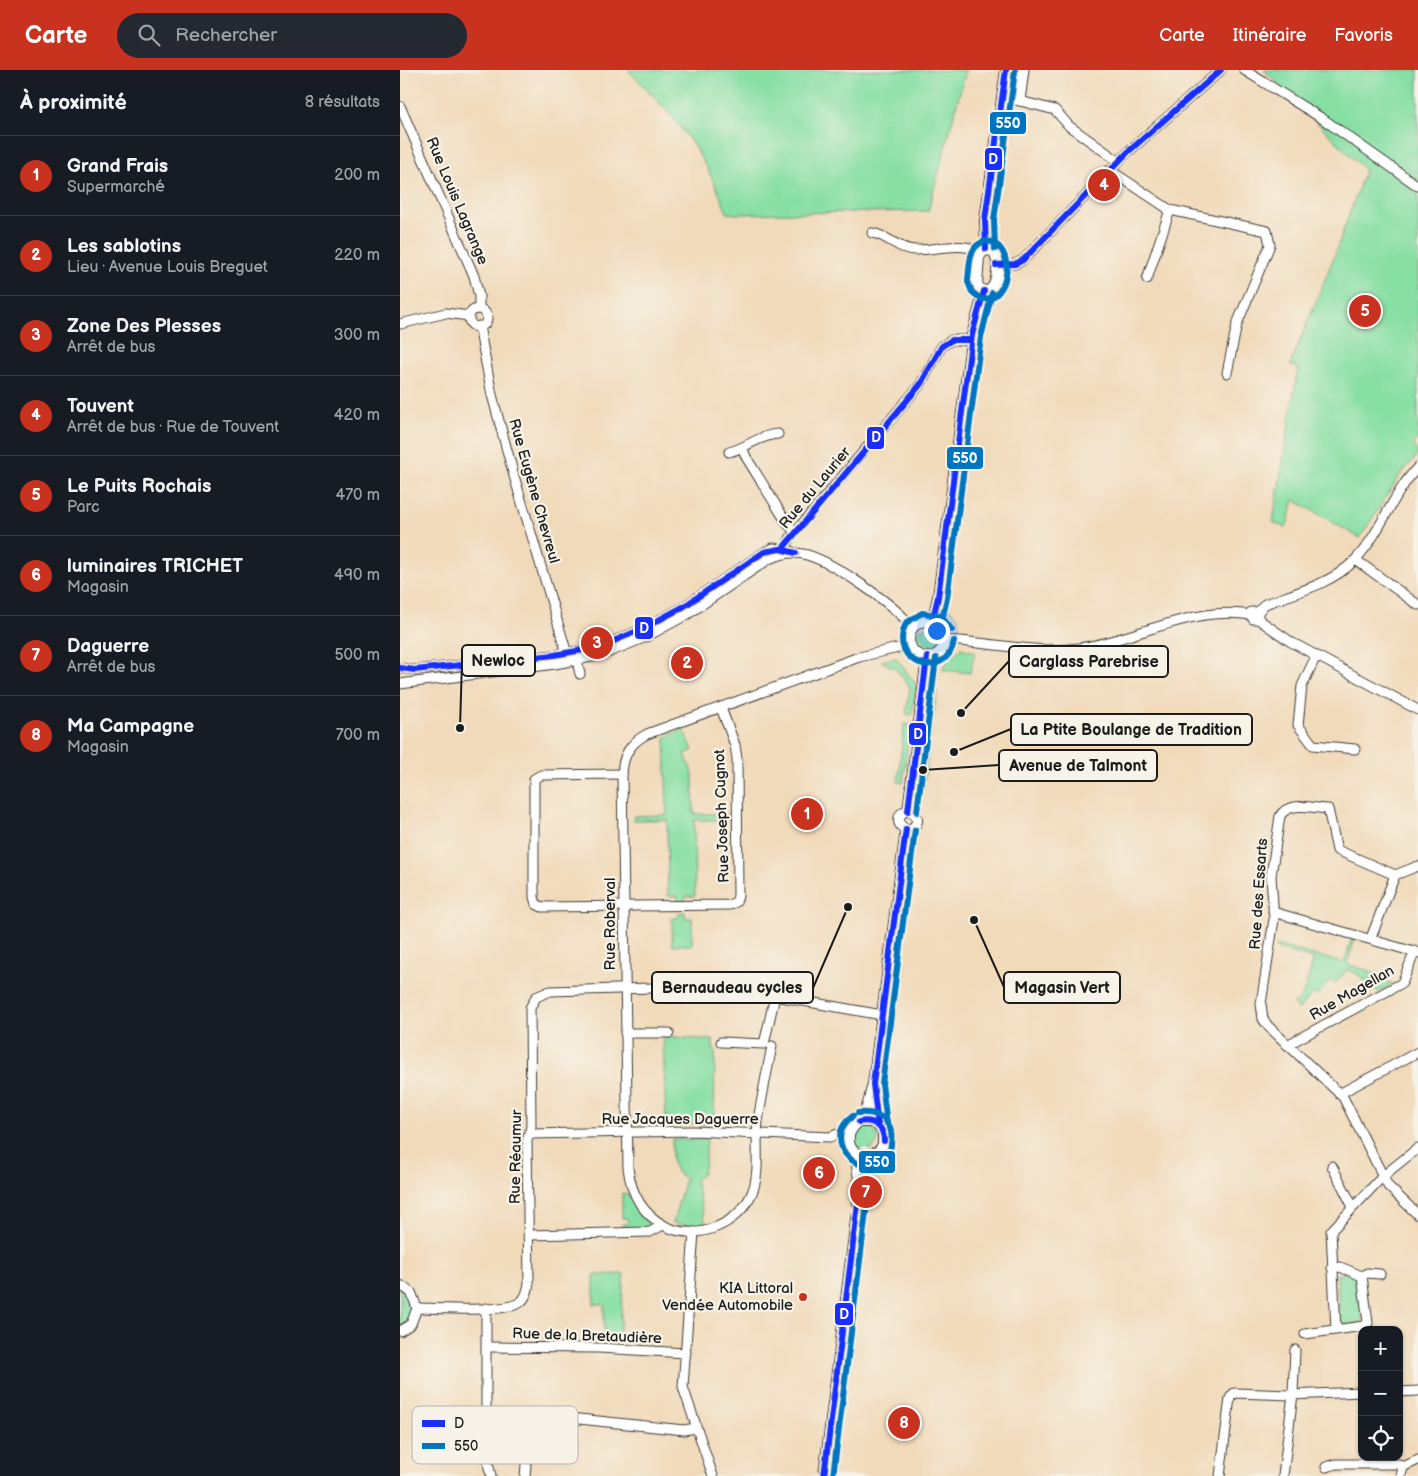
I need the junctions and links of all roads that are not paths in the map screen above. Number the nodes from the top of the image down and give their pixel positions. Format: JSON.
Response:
{"nodes":[{"id":1,"x":1006,"y":70,"type":"edge"},
{"id":2,"x":1024,"y":70,"type":"edge"},
{"id":3,"x":1220,"y":70,"type":"edge"},
{"id":4,"x":1244,"y":70,"type":"edge"},
{"id":5,"x":1002,"y":98,"type":"junction"},
{"id":6,"x":1020,"y":101,"type":"junction"},
{"id":7,"x":400,"y":106,"type":"edge"},
{"id":8,"x":1118,"y":161,"type":"junction"},
{"id":9,"x":1110,"y":170,"type":"junction"},
{"id":10,"x":1418,"y":186,"type":"edge"},
{"id":11,"x":1170,"y":210,"type":"junction"},
{"id":12,"x":872,"y":233,"type":"dead end"},
{"id":13,"x":983,"y":252,"type":"junction"},
{"id":14,"x":996,"y":265,"type":"junction"},
{"id":15,"x":1147,"y":278,"type":"dead end"},
{"id":16,"x":984,"y":291,"type":"junction"},
{"id":17,"x":479,"y":309,"type":"junction"},
{"id":18,"x":469,"y":316,"type":"junction"},
{"id":19,"x":400,"y":324,"type":"edge"},
{"id":20,"x":479,"y":326,"type":"junction"},
{"id":21,"x":971,"y":340,"type":"junction"},
{"id":22,"x":1226,"y":373,"type":"dead end"},
{"id":23,"x":778,"y":434,"type":"dead end"},
{"id":24,"x":743,"y":449,"type":"junction"},
{"id":25,"x":729,"y":452,"type":"dead end"},
{"id":26,"x":1418,"y":467,"type":"edge"},
{"id":27,"x":795,"y":532,"type":"junction"},
{"id":28,"x":783,"y":551,"type":"junction"},
{"id":29,"x":1356,"y":560,"type":"junction"},
{"id":30,"x":1418,"y":605,"type":"edge"},
{"id":31,"x":1256,"y":615,"type":"junction"},
{"id":32,"x":932,"y":622,"type":"junction"},
{"id":33,"x":913,"y":628,"type":"junction"},
{"id":34,"x":945,"y":640,"type":"junction"},
{"id":35,"x":911,"y":645,"type":"junction"},
{"id":36,"x":1316,"y":656,"type":"junction"},
{"id":37,"x":927,"y":657,"type":"junction"},
{"id":38,"x":571,"y":659,"type":"junction"},
{"id":39,"x":400,"y":670,"type":"edge"},
{"id":40,"x":580,"y":674,"type":"dead end"},
{"id":41,"x":400,"y":683,"type":"edge"},
{"id":42,"x":721,"y":708,"type":"junction"},
{"id":43,"x":1418,"y":710,"type":"edge"},
{"id":44,"x":1354,"y":748,"type":"dead end"},
{"id":45,"x":622,"y":774,"type":"junction"},
{"id":46,"x":1418,"y":866,"type":"edge"},
{"id":47,"x":1395,"y":875,"type":"junction"},
{"id":48,"x":624,"y":906,"type":"junction"},
{"id":49,"x":1273,"y":912,"type":"junction"},
{"id":50,"x":1371,"y":938,"type":"junction"},
{"id":51,"x":1416,"y":952,"type":"edge"},
{"id":52,"x":714,"y":986,"type":"dead end"},
{"id":53,"x":687,"y":987,"type":"dead end"},
{"id":54,"x":624,"y":990,"type":"junction"},
{"id":55,"x":775,"y":996,"type":"junction"},
{"id":56,"x":882,"y":1015,"type":"junction"},
{"id":57,"x":625,"y":1033,"type":"junction"},
{"id":58,"x":670,"y":1033,"type":"dead end"},
{"id":59,"x":721,"y":1042,"type":"dead end"},
{"id":60,"x":1287,"y":1045,"type":"junction"},
{"id":61,"x":772,"y":1046,"type":"dead end"},
{"id":62,"x":1418,"y":1052,"type":"edge"},
{"id":63,"x":873,"y":1084,"type":"junction"},
{"id":64,"x":1339,"y":1094,"type":"junction"},
{"id":65,"x":878,"y":1125,"type":"junction"},
{"id":66,"x":855,"y":1126,"type":"junction"},
{"id":67,"x":626,"y":1131,"type":"junction"},
{"id":68,"x":758,"y":1133,"type":"junction"},
{"id":69,"x":530,"y":1134,"type":"junction"},
{"id":70,"x":830,"y":1137,"type":"junction"},
{"id":71,"x":852,"y":1148,"type":"junction"},
{"id":72,"x":1418,"y":1148,"type":"edge"},
{"id":73,"x":874,"y":1154,"type":"junction"},
{"id":74,"x":1332,"y":1166,"type":"dead end"},
{"id":75,"x":1383,"y":1176,"type":"junction"},
{"id":76,"x":860,"y":1187,"type":"junction"},
{"id":77,"x":1353,"y":1207,"type":"junction"},
{"id":78,"x":1418,"y":1215,"type":"edge"},
{"id":79,"x":663,"y":1225,"type":"junction"},
{"id":80,"x":694,"y":1232,"type":"junction"},
{"id":81,"x":529,"y":1236,"type":"junction"},
{"id":82,"x":1332,"y":1268,"type":"junction"},
{"id":83,"x":1380,"y":1274,"type":"dead end"},
{"id":84,"x":1362,"y":1276,"type":"junction"},
{"id":85,"x":401,"y":1284,"type":"edge"},
{"id":86,"x":417,"y":1308,"type":"junction"},
{"id":87,"x":486,"y":1308,"type":"junction"},
{"id":88,"x":1336,"y":1330,"type":"junction"},
{"id":89,"x":401,"y":1332,"type":"edge"},
{"id":90,"x":1305,"y":1334,"type":"dead end"},
{"id":91,"x":486,"y":1346,"type":"junction"},
{"id":92,"x":1295,"y":1350,"type":"dead end"},
{"id":93,"x":686,"y":1353,"type":"junction"},
{"id":94,"x":1418,"y":1391,"type":"edge"},
{"id":95,"x":1358,"y":1392,"type":"edge"},
{"id":96,"x":1403,"y":1392,"type":"edge"},
{"id":97,"x":1293,"y":1394,"type":"junction"},
{"id":98,"x":486,"y":1406,"type":"edge"},
{"id":99,"x":578,"y":1419,"type":"edge"},
{"id":100,"x":696,"y":1428,"type":"junction"},
{"id":101,"x":1418,"y":1460,"type":"edge"},
{"id":102,"x":1326,"y":1467,"type":"dead end"},
{"id":103,"x":1402,"y":1471,"type":"edge"},
{"id":104,"x":713,"y":1476,"type":"edge"},
{"id":105,"x":824,"y":1476,"type":"edge"},
{"id":106,"x":1220,"y":1476,"type":"edge"},
{"id":107,"x":1283,"y":1476,"type":"edge"}],
"edges":[{"from":1,"to":5,"type":"main road"},
{"from":2,"to":6,"type":"street"},
{"from":3,"to":8,"type":"street"},
{"from":4,"to":10,"type":"street"},
{"from":5,"to":6,"type":"street"},
{"from":5,"to":13,"type":"main road"},
{"from":6,"to":8,"type":"street"},
{"from":7,"to":17,"type":"street","name":"Rue Louis Lagrange"},
{"from":8,"to":9,"type":"street"},
{"from":9,"to":11,"type":"street"},
{"from":9,"to":14,"type":"street"},
{"from":11,"to":15,"type":"street"},
{"from":11,"to":22,"type":"street"},
{"from":12,"to":13,"type":"street"},
{"from":13,"to":14,"type":"main road"},
{"from":13,"to":16,"type":"main road"},
{"from":14,"to":16,"type":"main road"},
{"from":16,"to":21,"type":"main road"},
{"from":17,"to":18,"type":"street"},
{"from":17,"to":20,"type":"street"},
{"from":18,"to":19,"type":"street"},
{"from":18,"to":20,"type":"street"},
{"from":20,"to":38,"type":"street","name":"Rue Eugène Chevreul"},
{"from":21,"to":27,"type":"street","name":"Rue du Laurier"},
{"from":21,"to":32,"type":"main road"},
{"from":23,"to":24,"type":"street"},
{"from":24,"to":25,"type":"street"},
{"from":24,"to":27,"type":"street"},
{"from":26,"to":29,"type":"street"},
{"from":27,"to":28,"type":"street","name":"Rue du Laurier"},
{"from":28,"to":33,"type":"street"},
{"from":28,"to":38,"type":"street"},
{"from":29,"to":30,"type":"street"},
{"from":29,"to":31,"type":"street"},
{"from":31,"to":34,"type":"street"},
{"from":31,"to":36,"type":"street"},
{"from":32,"to":33,"type":"main road"},
{"from":32,"to":34,"type":"main road"},
{"from":33,"to":35,"type":"main road"},
{"from":34,"to":37,"type":"main road"},
{"from":35,"to":37,"type":"main road"},
{"from":35,"to":42,"type":"street","name":"Rue Roberval"},
{"from":36,"to":43,"type":"street"},
{"from":36,"to":44,"type":"street"},
{"from":37,"to":56,"type":"main road"},
{"from":38,"to":39,"type":"street"},
{"from":38,"to":40,"type":"street","name":"Rue Eugène Chevreul"},
{"from":38,"to":41,"type":"street"},
{"from":39,"to":41,"type":"street"},
{"from":42,"to":45,"type":"street","name":"Rue Roberval"},
{"from":42,"to":48,"type":"street","name":"Rue Joseph Cugnot"},
{"from":45,"to":48,"type":"street","name":"Rue Roberval"},
{"from":45,"to":48,"type":"street"},
{"from":46,"to":47,"type":"street"},
{"from":47,"to":49,"type":"street","name":"Rue des Essarts"},
{"from":47,"to":50,"type":"street"},
{"from":48,"to":54,"type":"street","name":"Rue Roberval"},
{"from":49,"to":50,"type":"street"},
{"from":49,"to":60,"type":"street","name":"Rue des Essarts"},
{"from":50,"to":51,"type":"street"},
{"from":51,"to":60,"type":"street","name":"Rue Magellan"},
{"from":52,"to":55,"type":"street"},
{"from":53,"to":54,"type":"street"},
{"from":54,"to":57,"type":"street","name":"Rue Roberval"},
{"from":54,"to":69,"type":"street","name":"Rue Réaumur"},
{"from":55,"to":56,"type":"street"},
{"from":55,"to":59,"type":"street"},
{"from":56,"to":63,"type":"main road"},
{"from":57,"to":58,"type":"street"},
{"from":57,"to":67,"type":"street","name":"Rue Roberval"},
{"from":60,"to":64,"type":"street","name":"Rue des Essarts"},
{"from":61,"to":68,"type":"street","name":"Rue Roberval"},
{"from":62,"to":64,"type":"street"},
{"from":63,"to":65,"type":"main road"},
{"from":63,"to":66,"type":"main road"},
{"from":64,"to":75,"type":"street","name":"Rue des Essarts"},
{"from":65,"to":66,"type":"main road"},
{"from":65,"to":73,"type":"main road"},
{"from":66,"to":70,"type":"street"},
{"from":66,"to":71,"type":"main road"},
{"from":67,"to":68,"type":"street","name":"Rue Jacques Daguerre"},
{"from":67,"to":69,"type":"street","name":"Rue Jacques Daguerre"},
{"from":67,"to":79,"type":"street","name":"Rue Roberval"},
{"from":68,"to":70,"type":"street","name":"Rue Jacques Daguerre"},
{"from":68,"to":80,"type":"street","name":"Rue Roberval"},
{"from":69,"to":81,"type":"street","name":"Rue Réaumur"},
{"from":70,"to":71,"type":"street"},
{"from":71,"to":73,"type":"main road"},
{"from":71,"to":76,"type":"main road"},
{"from":72,"to":75,"type":"street"},
{"from":73,"to":76,"type":"main road"},
{"from":74,"to":77,"type":"street"},
{"from":75,"to":77,"type":"street"},
{"from":75,"to":78,"type":"street","name":"Rue des Essarts"},
{"from":76,"to":105,"type":"main road"},
{"from":77,"to":82,"type":"street"},
{"from":79,"to":80,"type":"street","name":"Rue Roberval"},
{"from":79,"to":81,"type":"street"},
{"from":80,"to":93,"type":"street"},
{"from":81,"to":87,"type":"street","name":"Rue Réaumur"},
{"from":82,"to":84,"type":"street"},
{"from":82,"to":88,"type":"street"},
{"from":83,"to":84,"type":"street"},
{"from":84,"to":88,"type":"street"},
{"from":85,"to":86,"type":"street"},
{"from":86,"to":87,"type":"street","name":"Rue Réaumur"},
{"from":86,"to":89,"type":"street"},
{"from":87,"to":91,"type":"street"},
{"from":88,"to":90,"type":"street"},
{"from":91,"to":93,"type":"street","name":"Rue de la Bretaudière"},
{"from":91,"to":98,"type":"street"},
{"from":92,"to":97,"type":"street"},
{"from":93,"to":100,"type":"street"},
{"from":94,"to":96,"type":"street"},
{"from":95,"to":97,"type":"street"},
{"from":97,"to":106,"type":"street"},
{"from":97,"to":107,"type":"street"},
{"from":99,"to":100,"type":"street"},
{"from":100,"to":104,"type":"street"},
{"from":101,"to":103,"type":"street"},
{"from":102,"to":103,"type":"street"}]}
